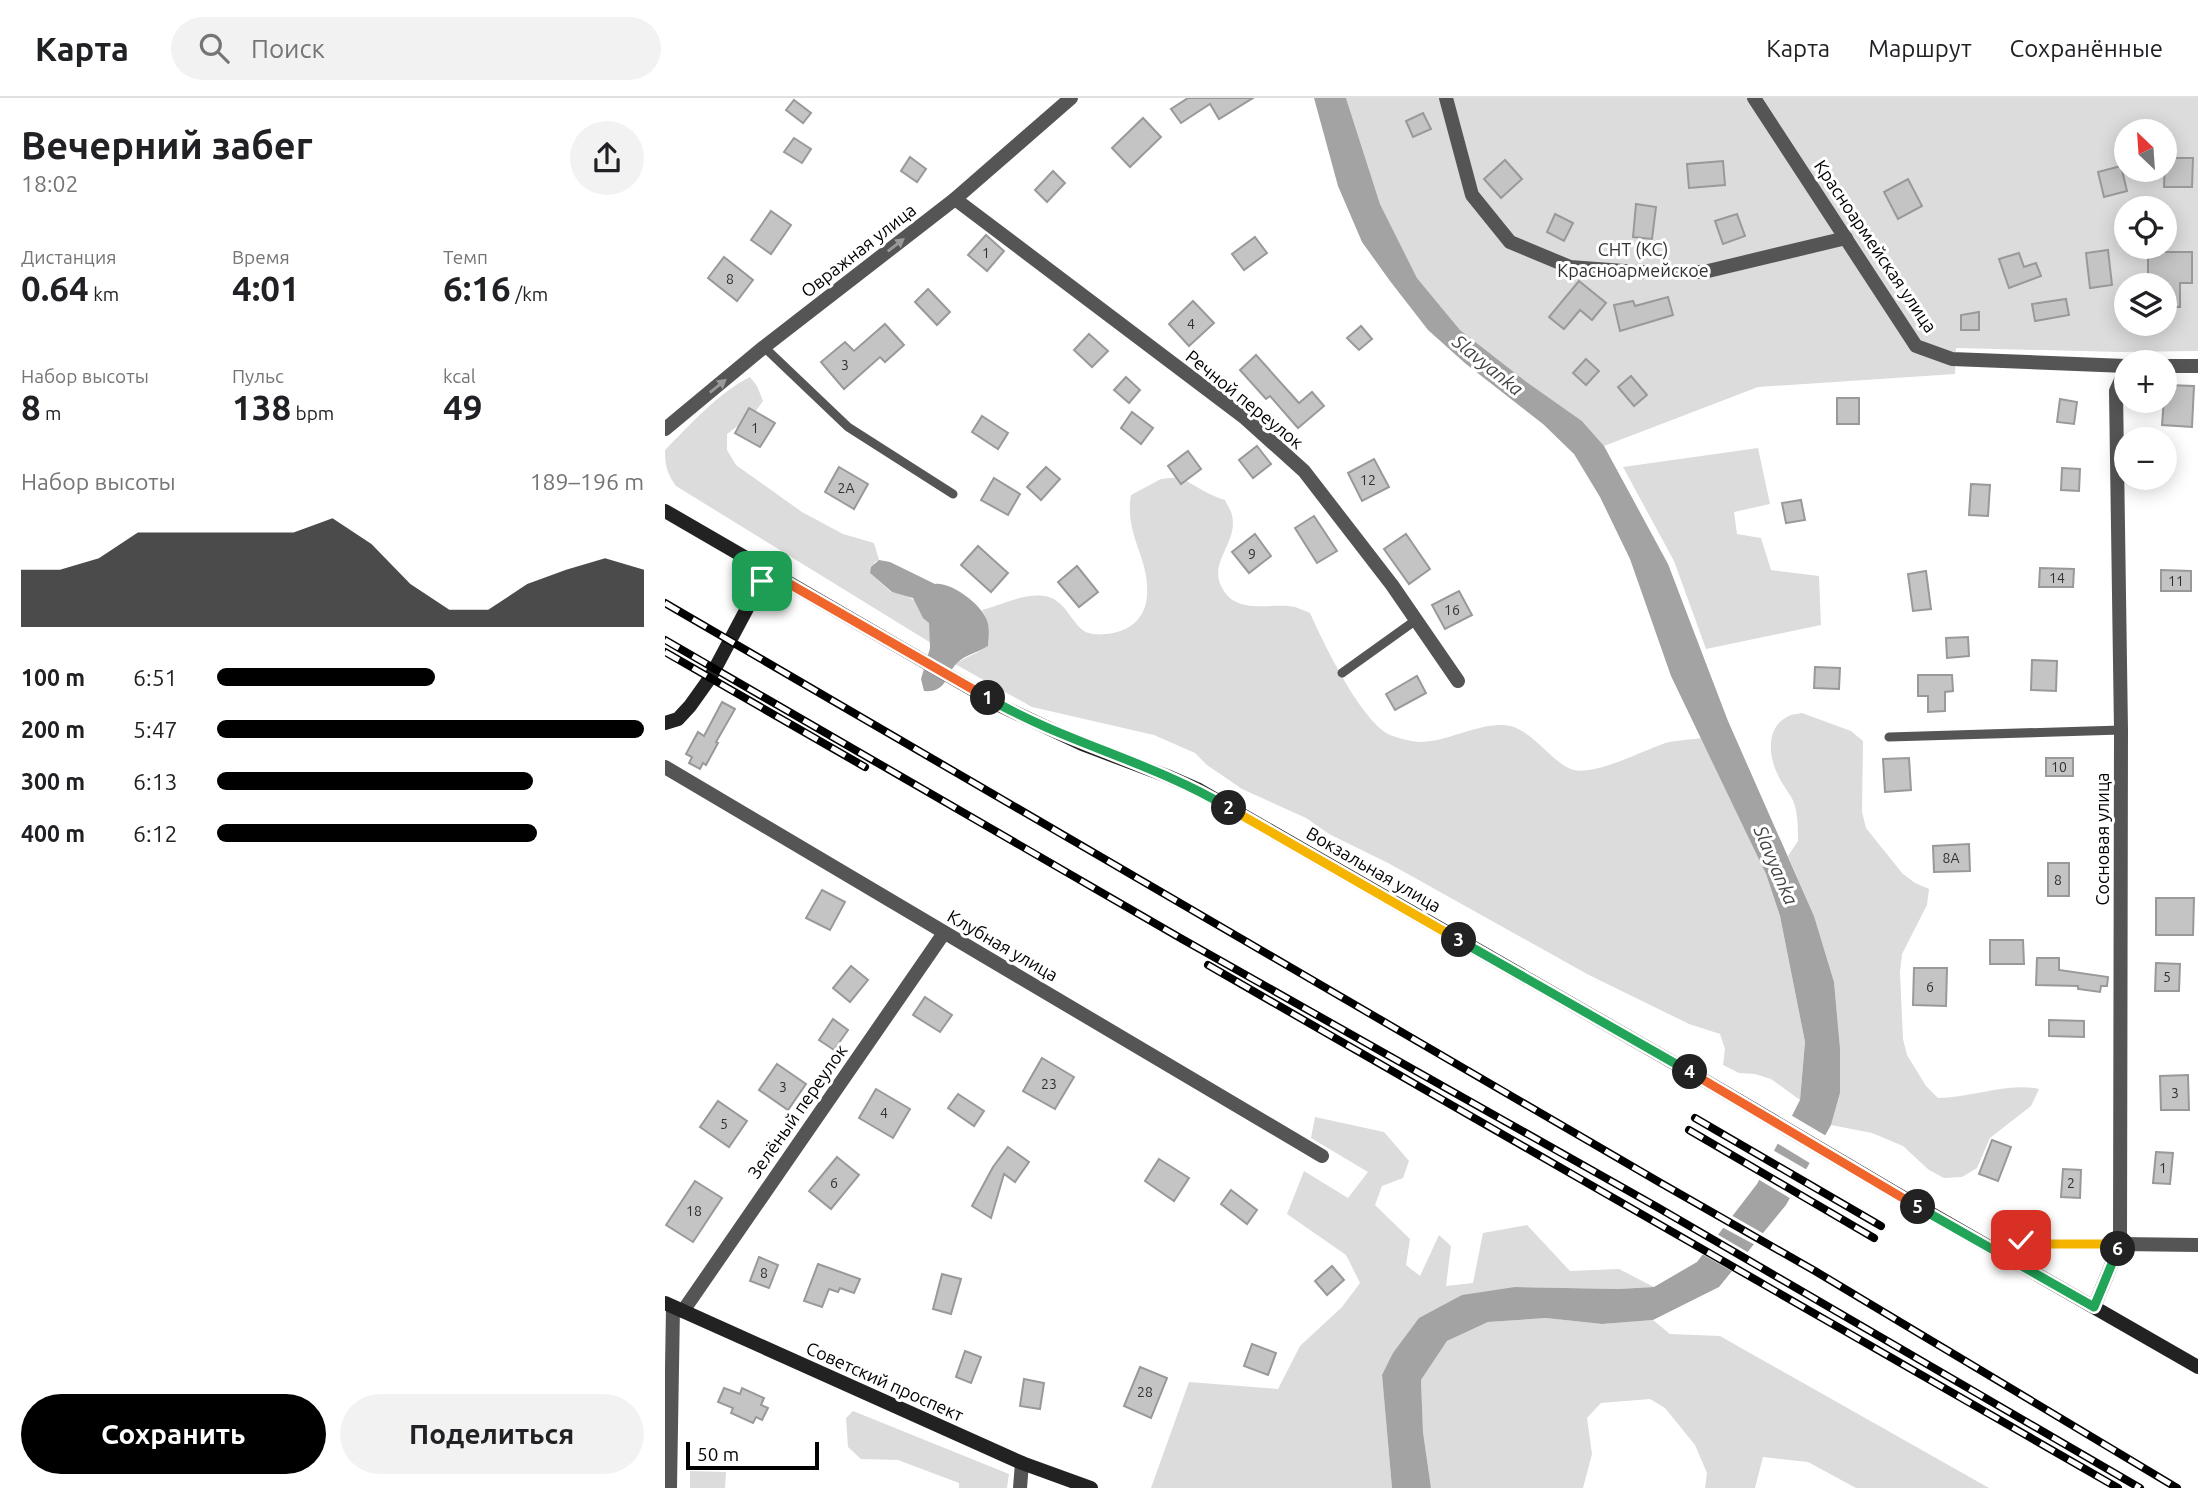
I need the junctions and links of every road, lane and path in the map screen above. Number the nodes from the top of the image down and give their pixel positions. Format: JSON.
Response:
{"nodes":[{"id":1,"x":1071,"y":98,"type":"edge"},
{"id":2,"x":1445,"y":98,"type":"edge"},
{"id":3,"x":1754,"y":98,"type":"edge"},
{"id":4,"x":955,"y":199,"type":"junction"},
{"id":5,"x":1846,"y":238,"type":"junction"},
{"id":6,"x":764,"y":347,"type":"junction"},
{"id":7,"x":2177,"y":366,"type":"edge"},
{"id":8,"x":2198,"y":366,"type":"edge"},
{"id":9,"x":2114,"y":367,"type":"edge"},
{"id":10,"x":2116,"y":413,"type":"edge"},
{"id":11,"x":665,"y":429,"type":"edge"},
{"id":12,"x":953,"y":494,"type":"dead end"},
{"id":13,"x":665,"y":511,"type":"edge"},
{"id":14,"x":767,"y":571,"type":"junction"},
{"id":15,"x":1416,"y":620,"type":"junction"},
{"id":16,"x":1342,"y":673,"type":"dead end"},
{"id":17,"x":1458,"y":681,"type":"dead end"},
{"id":18,"x":665,"y":723,"type":"edge"},
{"id":19,"x":2121,"y":730,"type":"junction"},
{"id":20,"x":1889,"y":737,"type":"dead end"},
{"id":21,"x":665,"y":767,"type":"edge"},
{"id":22,"x":944,"y":933,"type":"junction"},
{"id":23,"x":1322,"y":1156,"type":"dead end"},
{"id":24,"x":2013,"y":1224,"type":"dead end"},
{"id":25,"x":2120,"y":1244,"type":"junction"},
{"id":26,"x":2198,"y":1245,"type":"edge"},
{"id":27,"x":2094,"y":1307,"type":"junction"},
{"id":28,"x":672,"y":1309,"type":"edge"},
{"id":29,"x":2198,"y":1367,"type":"edge"},
{"id":30,"x":668,"y":1388,"type":"edge"},
{"id":31,"x":1021,"y":1464,"type":"junction"},
{"id":32,"x":670,"y":1488,"type":"edge"},
{"id":33,"x":1020,"y":1488,"type":"edge"},
{"id":34,"x":1091,"y":1488,"type":"edge"}],
"edges":[{"from":1,"to":4,"type":"street","name":"Овражная улица"},
{"from":2,"to":5,"type":"street"},
{"from":3,"to":5,"type":"street","name":"Красноармейская улица"},
{"from":6,"to":4,"type":"street","name":"Овражная улица","one_way":true},
{"from":4,"to":15,"type":"street","name":"Речной переулок"},
{"from":5,"to":9,"type":"street","name":"Красноармейская улица"},
{"from":11,"to":6,"type":"street","name":"Овражная улица","one_way":true},
{"from":6,"to":12,"type":"lane"},
{"from":7,"to":8,"type":"street"},
{"from":10,"to":19,"type":"street","name":"Сосновая улица"},
{"from":13,"to":14,"type":"street","name":"Вокзальная улица"},
{"from":14,"to":18,"type":"street"},
{"from":14,"to":27,"type":"street","name":"Вокзальная улица"},
{"from":15,"to":16,"type":"lane"},
{"from":15,"to":17,"type":"street","name":"Речной переулок"},
{"from":19,"to":20,"type":"lane"},
{"from":19,"to":25,"type":"street","name":"Сосновая улица"},
{"from":21,"to":22,"type":"street","name":"Клубная улица"},
{"from":22,"to":23,"type":"street","name":"Клубная улица"},
{"from":22,"to":28,"type":"street","name":"Зелёный переулок"},
{"from":24,"to":25,"type":"lane"},
{"from":25,"to":26,"type":"street"},
{"from":25,"to":27,"type":"street","name":"Сосновая улица"},
{"from":27,"to":29,"type":"street","name":"Вокзальная улица"},
{"from":28,"to":30,"type":"street"},
{"from":28,"to":31,"type":"street","name":"Советский проспект"},
{"from":30,"to":32,"type":"street"},
{"from":31,"to":33,"type":"street"},
{"from":31,"to":34,"type":"street","name":"Советский проспект"}]}
